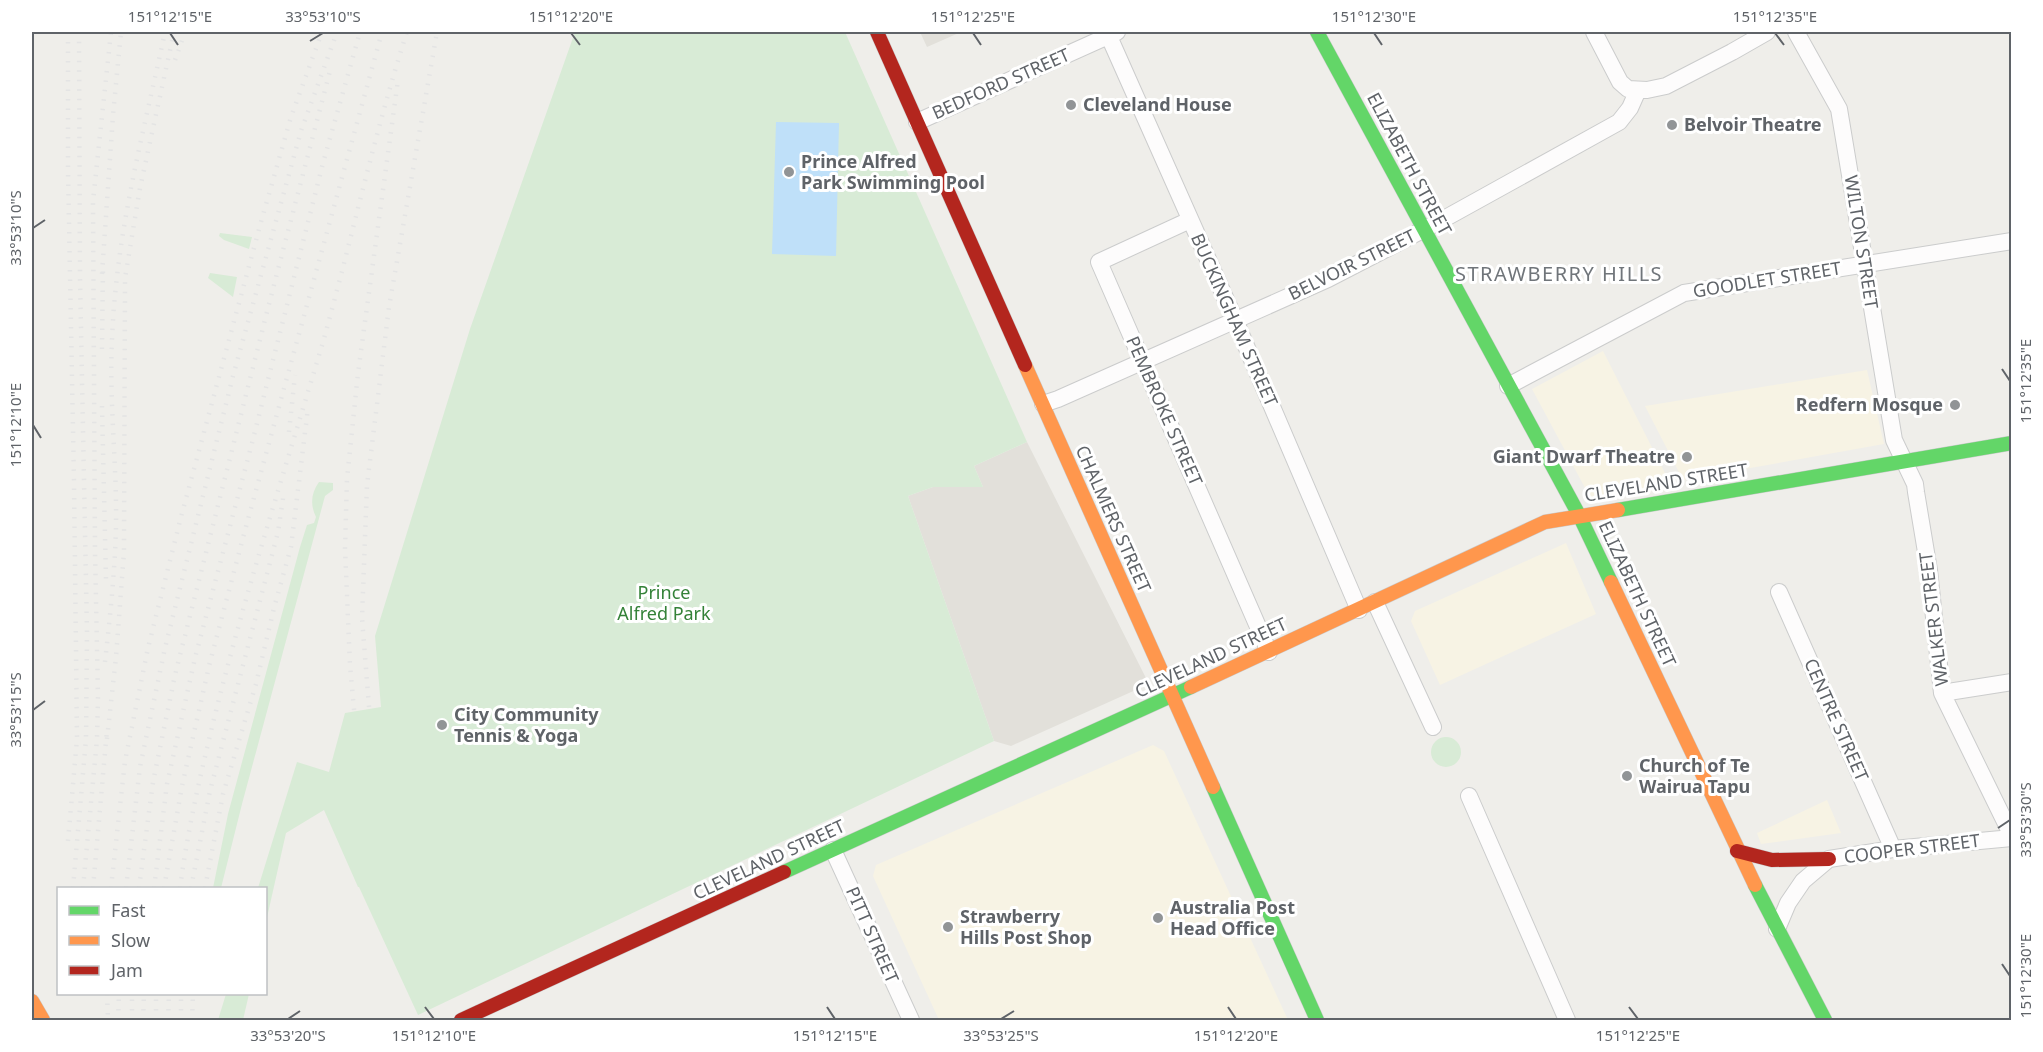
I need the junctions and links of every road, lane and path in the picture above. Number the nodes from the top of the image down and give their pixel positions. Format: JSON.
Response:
{"nodes":[{"id":1,"x":877,"y":32,"type":"edge"},
{"id":2,"x":1317,"y":32,"type":"edge"},
{"id":3,"x":1594,"y":32,"type":"edge"},
{"id":4,"x":1767,"y":32,"type":"edge"},
{"id":5,"x":1796,"y":32,"type":"edge"},
{"id":6,"x":1111,"y":33,"type":"edge"},
{"id":7,"x":1638,"y":90,"type":"junction"},
{"id":8,"x":917,"y":122,"type":"junction"},
{"id":9,"x":1190,"y":220,"type":"junction"},
{"id":10,"x":1424,"y":230,"type":"junction"},
{"id":11,"x":2012,"y":241,"type":"edge"},
{"id":12,"x":1864,"y":264,"type":"junction"},
{"id":13,"x":1235,"y":320,"type":"junction"},
{"id":14,"x":1143,"y":362,"type":"junction"},
{"id":15,"x":1508,"y":386,"type":"junction"},
{"id":16,"x":1043,"y":404,"type":"junction"},
{"id":17,"x":2012,"y":443,"type":"edge"},
{"id":18,"x":1904,"y":461,"type":"junction"},
{"id":19,"x":1579,"y":515,"type":"junction"},
{"id":20,"x":1779,"y":592,"type":"dead end"},
{"id":21,"x":1376,"y":602,"type":"junction"},
{"id":22,"x":1359,"y":610,"type":"junction"},
{"id":23,"x":1269,"y":652,"type":"junction"},
{"id":24,"x":2012,"y":682,"type":"edge"},
{"id":25,"x":1942,"y":693,"type":"junction"},
{"id":26,"x":1171,"y":696,"type":"junction"},
{"id":27,"x":1433,"y":727,"type":"dead end"},
{"id":28,"x":1469,"y":796,"type":"dead end"},
{"id":29,"x":2012,"y":837,"type":"edge"},
{"id":30,"x":1893,"y":849,"type":"junction"},
{"id":31,"x":833,"y":850,"type":"junction"},
{"id":32,"x":1737,"y":851,"type":"junction"},
{"id":33,"x":1829,"y":859,"type":"junction"},
{"id":34,"x":1777,"y":929,"type":"junction"},
{"id":35,"x":32,"y":1001,"type":"edge"},
{"id":36,"x":43,"y":1020,"type":"edge"},
{"id":37,"x":461,"y":1020,"type":"edge"},
{"id":38,"x":911,"y":1020,"type":"edge"},
{"id":39,"x":1317,"y":1020,"type":"edge"},
{"id":40,"x":1567,"y":1020,"type":"edge"},
{"id":41,"x":1825,"y":1020,"type":"edge"}],
"edges":[{"from":1,"to":8,"type":"main road","name":"CHALMERS STREET"},
{"from":2,"to":10,"type":"main road","name":"ELIZABETH STREET"},
{"from":3,"to":7,"type":"street"},
{"from":4,"to":7,"type":"street"},
{"from":5,"to":12,"type":"street","name":"WILTON STREET"},
{"from":6,"to":8,"type":"street","name":"BEDFORD STREET"},
{"from":6,"to":9,"type":"street","name":"BUCKINGHAM STREET"},
{"from":7,"to":10,"type":"street","name":"BELVOIR STREET"},
{"from":8,"to":16,"type":"main road","name":"CHALMERS STREET"},
{"from":9,"to":13,"type":"street","name":"BUCKINGHAM STREET"},
{"from":9,"to":14,"type":"street","name":"PEMBROKE STREET"},
{"from":10,"to":13,"type":"street","name":"BELVOIR STREET"},
{"from":10,"to":15,"type":"main road","name":"ELIZABETH STREET"},
{"from":11,"to":12,"type":"street","name":"GOODLET STREET"},
{"from":12,"to":15,"type":"street","name":"GOODLET STREET"},
{"from":12,"to":18,"type":"street","name":"WILTON STREET"},
{"from":13,"to":14,"type":"street","name":"BELVOIR STREET"},
{"from":13,"to":22,"type":"street","name":"BUCKINGHAM STREET"},
{"from":14,"to":16,"type":"street","name":"BELVOIR STREET"},
{"from":14,"to":23,"type":"street","name":"PEMBROKE STREET"},
{"from":15,"to":19,"type":"main road","name":"ELIZABETH STREET"},
{"from":16,"to":26,"type":"main road","name":"CHALMERS STREET"},
{"from":17,"to":18,"type":"main road","name":"CLEVELAND STREET"},
{"from":18,"to":19,"type":"main road","name":"CLEVELAND STREET"},
{"from":18,"to":25,"type":"street","name":"WALKER STREET"},
{"from":19,"to":21,"type":"main road","name":"CLEVELAND STREET"},
{"from":19,"to":32,"type":"main road","name":"ELIZABETH STREET"},
{"from":20,"to":30,"type":"street","name":"CENTRE STREET"},
{"from":21,"to":22,"type":"main road","name":"CLEVELAND STREET"},
{"from":21,"to":27,"type":"street"},
{"from":22,"to":23,"type":"main road","name":"CLEVELAND STREET"},
{"from":23,"to":26,"type":"main road","name":"CLEVELAND STREET"},
{"from":24,"to":25,"type":"street"},
{"from":25,"to":29,"type":"street","name":"WALKER STREET"},
{"from":26,"to":31,"type":"main road","name":"CLEVELAND STREET"},
{"from":26,"to":39,"type":"main road","name":"CHALMERS STREET"},
{"from":28,"to":40,"type":"street"},
{"from":29,"to":30,"type":"street","name":"COOPER STREET"},
{"from":30,"to":33,"type":"street","name":"COOPER STREET"},
{"from":31,"to":37,"type":"main road","name":"CLEVELAND STREET"},
{"from":31,"to":38,"type":"street","name":"PITT STREET"},
{"from":32,"to":33,"type":"main road"},
{"from":32,"to":34,"type":"main road","name":"ELIZABETH STREET"},
{"from":33,"to":34,"type":"street","name":"COOPER STREET"},
{"from":34,"to":41,"type":"main road","name":"ELIZABETH STREET"},
{"from":35,"to":36,"type":"main road"}]}
